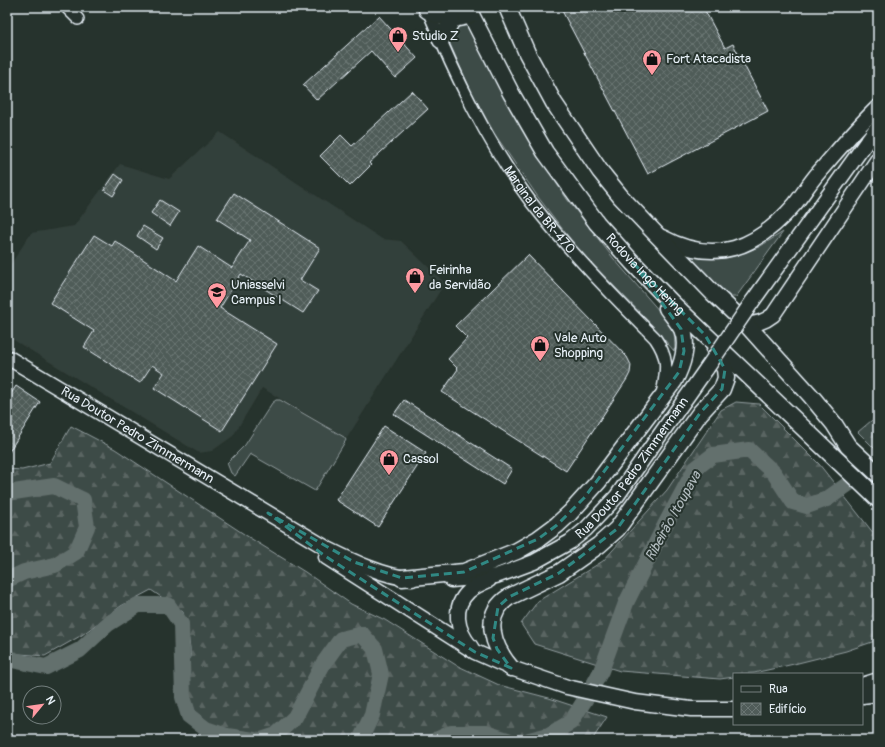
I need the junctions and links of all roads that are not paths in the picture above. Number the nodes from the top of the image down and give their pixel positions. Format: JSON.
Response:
{"nodes":[{"id":1,"x":66,"y":7,"type":"edge"},
{"id":2,"x":506,"y":7,"type":"edge"},
{"id":3,"x":427,"y":8,"type":"edge"},
{"id":4,"x":469,"y":11,"type":"edge"},
{"id":5,"x":78,"y":19,"type":"dead end"},
{"id":6,"x":452,"y":20,"type":"junction"},
{"id":7,"x":440,"y":40,"type":"junction"},
{"id":8,"x":878,"y":107,"type":"edge"},
{"id":9,"x":878,"y":126,"type":"edge"},
{"id":10,"x":878,"y":159,"type":"edge"},
{"id":11,"x":656,"y":234,"type":"junction"},
{"id":12,"x":633,"y":263,"type":"junction"},
{"id":13,"x":746,"y":324,"type":"junction"},
{"id":14,"x":705,"y":335,"type":"junction"},
{"id":15,"x":7,"y":357,"type":"edge"},
{"id":16,"x":662,"y":395,"type":"junction"},
{"id":17,"x":878,"y":474,"type":"edge"},
{"id":18,"x":878,"y":499,"type":"edge"},
{"id":19,"x":268,"y":513,"type":"junction"},
{"id":20,"x":496,"y":576,"type":"junction"},
{"id":21,"x":402,"y":578,"type":"junction"},
{"id":22,"x":475,"y":652,"type":"junction"},
{"id":23,"x":511,"y":668,"type":"junction"},
{"id":24,"x":878,"y":680,"type":"edge"},
{"id":25,"x":863,"y":686,"type":"edge"},
{"id":26,"x":878,"y":693,"type":"edge"},
{"id":27,"x":863,"y":695,"type":"edge"},
{"id":28,"x":733,"y":709,"type":"edge"}],
"edges":[{"from":1,"to":5,"type":"street"},
{"from":2,"to":11,"type":"highway"},
{"from":3,"to":6,"type":"highway"},
{"from":3,"to":7,"type":"street","name":"Marginal da BR-470"},
{"from":4,"to":6,"type":"highway"},
{"from":4,"to":12,"type":"highway","name":"Rodovia Ingo Hering"},
{"from":6,"to":7,"type":"highway"},
{"from":7,"to":16,"type":"street","name":"Marginal da BR-470"},
{"from":8,"to":11,"type":"main road"},
{"from":9,"to":20,"type":"main road","name":"Rua Doutor Pedro Zimmermann","bridge":true},
{"from":10,"to":13,"type":"main road"},
{"from":11,"to":13,"type":"highway"},
{"from":12,"to":14,"type":"highway","name":"Rodovia Ingo Hering"},
{"from":12,"to":16,"type":"highway"},
{"from":13,"to":17,"type":"highway"},
{"from":14,"to":18,"type":"highway","name":"Rodovia Ingo Hering"},
{"from":14,"to":23,"type":"highway"},
{"from":15,"to":19,"type":"main road","name":"Rua Doutor Pedro Zimmermann"},
{"from":16,"to":21,"type":"highway"},
{"from":19,"to":21,"type":"main road","name":"Rua Doutor Pedro Zimmermann"},
{"from":19,"to":22,"type":"main road","name":"Rua Doutor Pedro Zimmermann"},
{"from":20,"to":21,"type":"main road","name":"Rua Doutor Pedro Zimmermann"},
{"from":20,"to":22,"type":"main road"},
{"from":22,"to":23,"type":"main road","name":"Rua Doutor Pedro Zimmermann"},
{"from":23,"to":28,"type":"main road","name":"Rua Doutor Pedro Zimmermann"},
{"from":24,"to":25,"type":"main road"},
{"from":26,"to":27,"type":"highway"}]}
